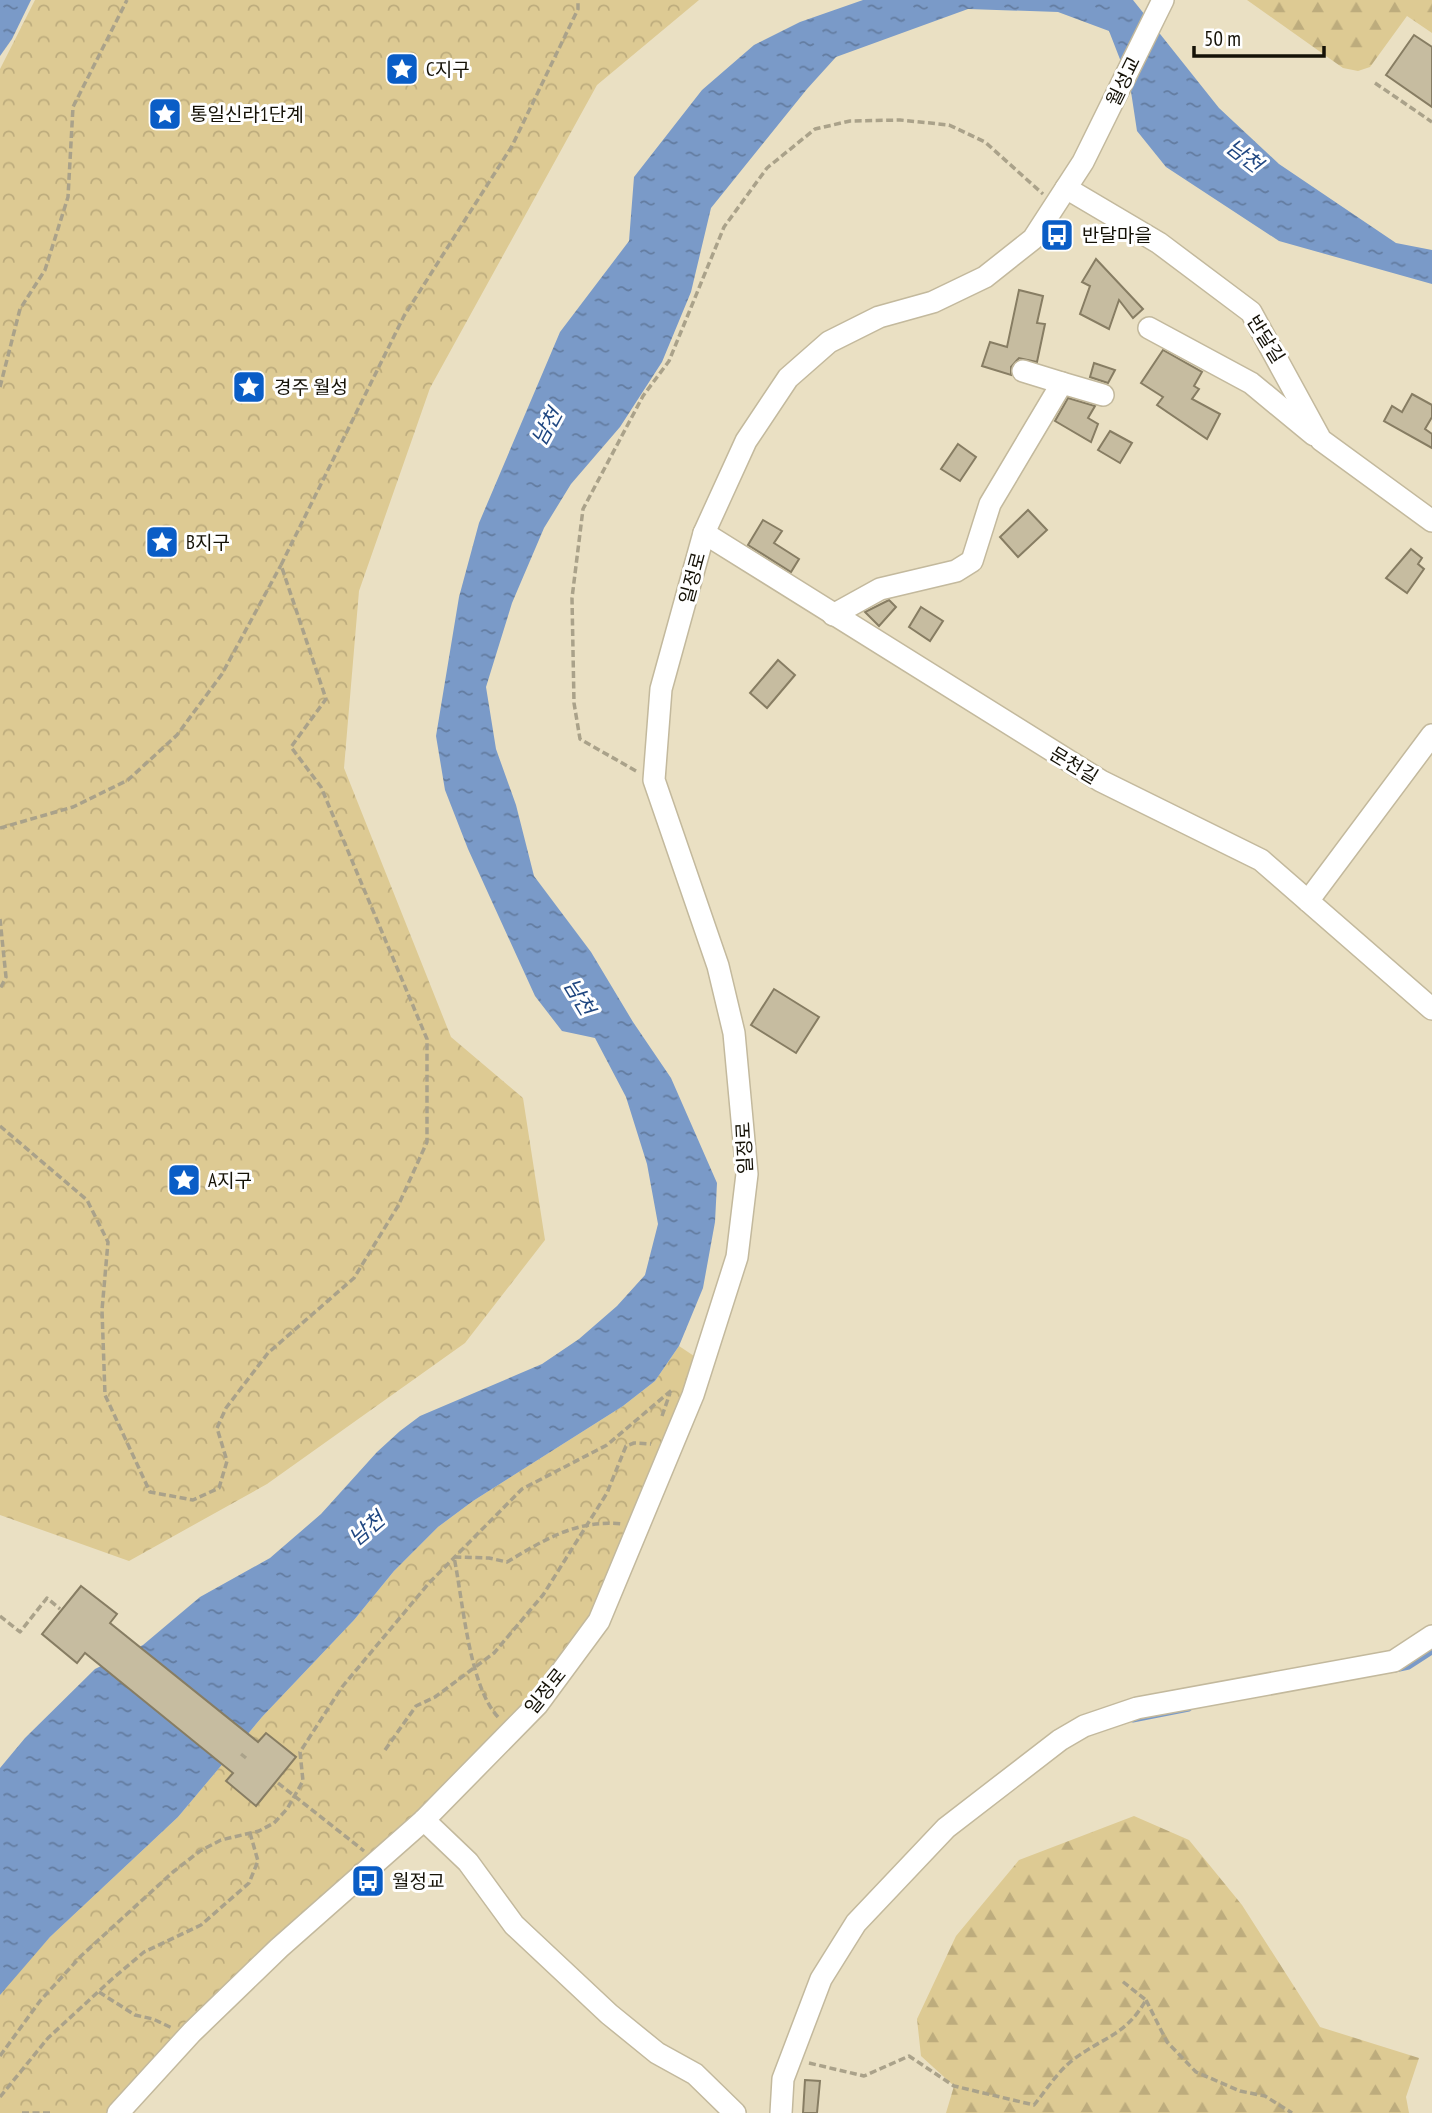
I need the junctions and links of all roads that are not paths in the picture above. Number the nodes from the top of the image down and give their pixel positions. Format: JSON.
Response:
{"nodes":[{"id":1,"x":1163,"y":0,"type":"edge"},
{"id":2,"x":1083,"y":162,"type":"joint"},
{"id":3,"x":1060,"y":197,"type":"junction"},
{"id":4,"x":1149,"y":328,"type":"dead end"},
{"id":5,"x":1023,"y":371,"type":"dead end"},
{"id":6,"x":1062,"y":383,"type":"junction"},
{"id":7,"x":1103,"y":395,"type":"dead end"},
{"id":8,"x":1321,"y":440,"type":"junction"},
{"id":9,"x":1432,"y":521,"type":"edge"},
{"id":10,"x":704,"y":533,"type":"junction"},
{"id":11,"x":833,"y":615,"type":"junction"},
{"id":12,"x":1432,"y":735,"type":"edge"},
{"id":13,"x":1308,"y":901,"type":"junction"},
{"id":14,"x":1432,"y":1009,"type":"edge"},
{"id":15,"x":1432,"y":1636,"type":"edge"},
{"id":16,"x":424,"y":1820,"type":"junction"},
{"id":17,"x":118,"y":2113,"type":"edge"},
{"id":18,"x":734,"y":2113,"type":"edge"},
{"id":19,"x":781,"y":2113,"type":"edge"}],
"edges":[{"from":1,"to":2,"type":"street","name":"월성교"},
{"from":2,"to":3,"type":"street","name":"일정로"},
{"from":3,"to":8,"type":"street","name":"반달길"},
{"from":3,"to":10,"type":"street","name":"일정로"},
{"from":4,"to":8,"type":"street"},
{"from":5,"to":6,"type":"street"},
{"from":6,"to":7,"type":"street"},
{"from":6,"to":11,"type":"street"},
{"from":8,"to":9,"type":"street","name":"반달길"},
{"from":10,"to":11,"type":"street","name":"문천길"},
{"from":10,"to":16,"type":"street","name":"일정로"},
{"from":11,"to":13,"type":"street","name":"문천길"},
{"from":12,"to":13,"type":"street"},
{"from":13,"to":14,"type":"street","name":"문천길"},
{"from":15,"to":19,"type":"street"},
{"from":16,"to":17,"type":"street","name":"일정로"},
{"from":16,"to":18,"type":"street"}]}
